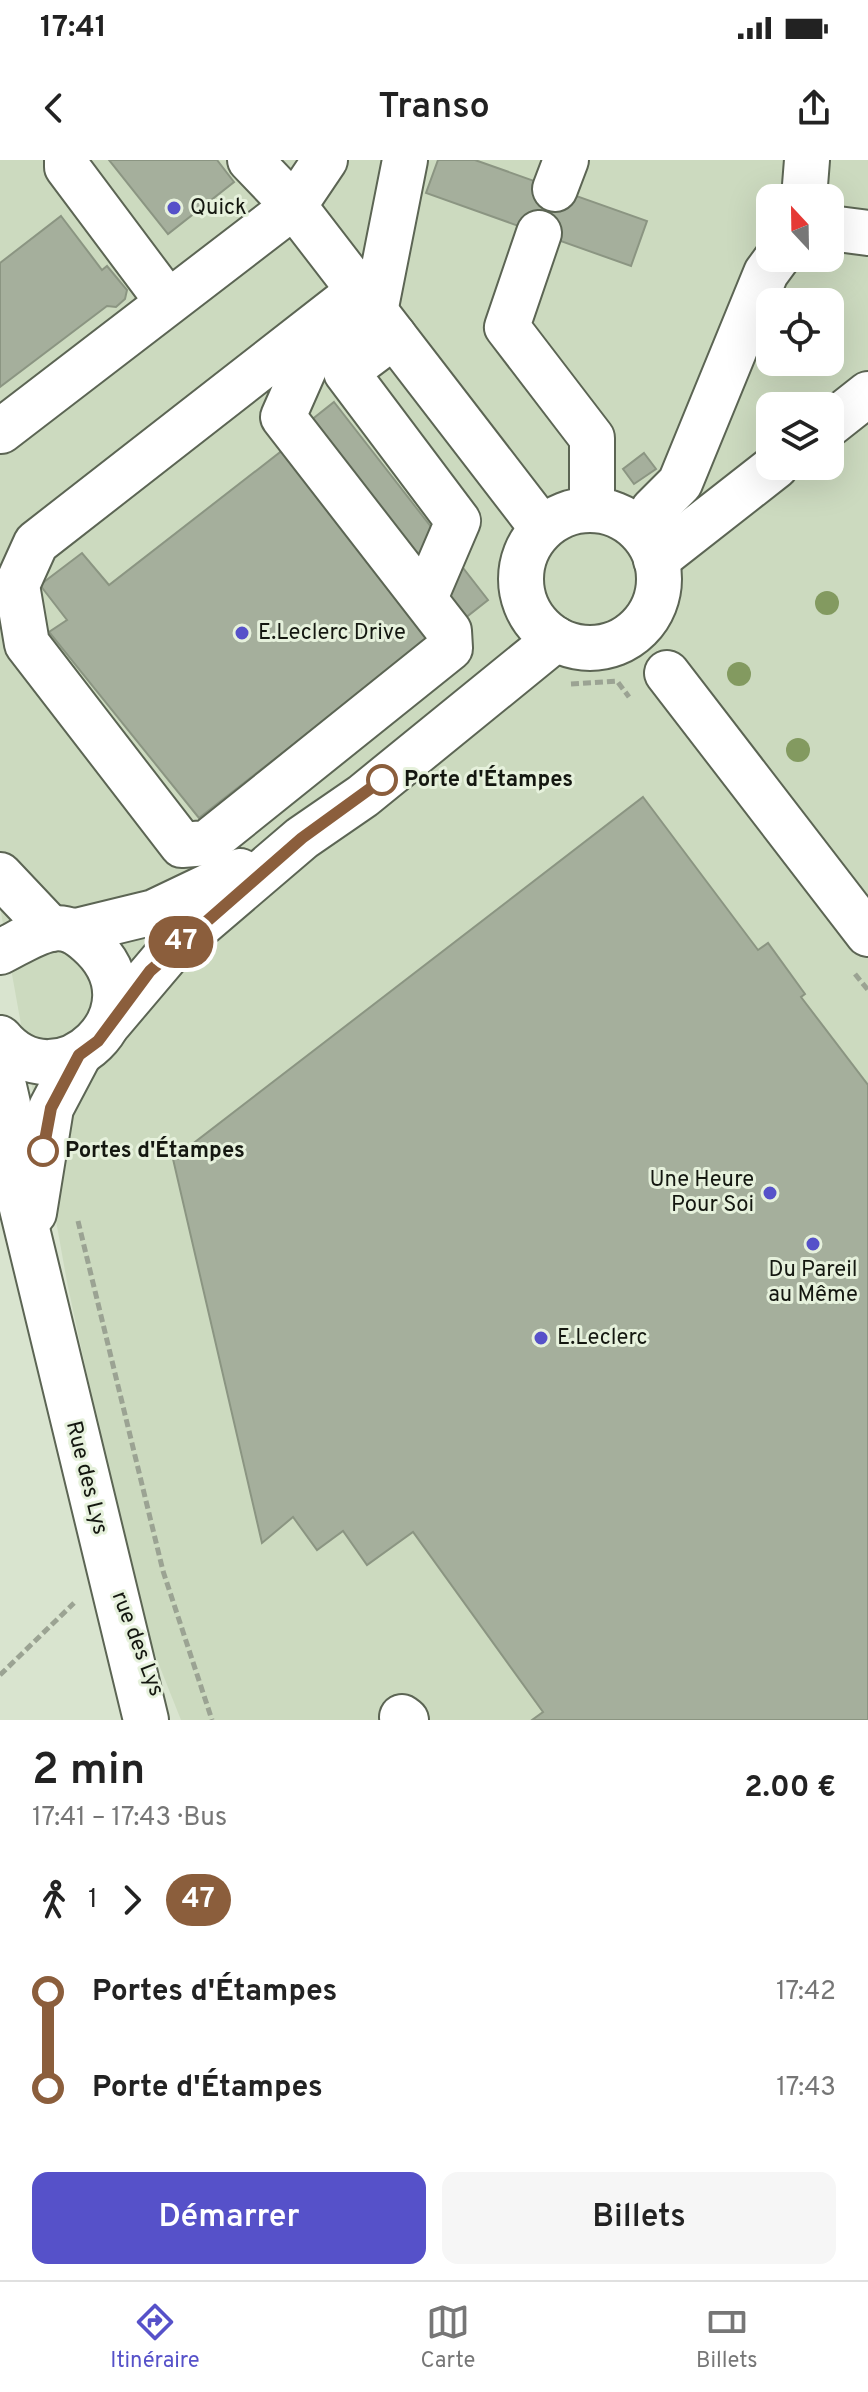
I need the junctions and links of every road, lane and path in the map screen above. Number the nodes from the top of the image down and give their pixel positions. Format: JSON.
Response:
{"nodes":[{"id":1,"x":67,"y":160,"type":"edge"},
{"id":2,"x":250,"y":160,"type":"edge"},
{"id":3,"x":325,"y":160,"type":"edge"},
{"id":4,"x":405,"y":160,"type":"edge"},
{"id":5,"x":807,"y":160,"type":"edge"},
{"id":6,"x":805,"y":184,"type":"edge"},
{"id":7,"x":294,"y":206,"type":"junction"},
{"id":8,"x":844,"y":230,"type":"edge"},
{"id":9,"x":539,"y":233,"type":"dead end"},
{"id":10,"x":868,"y":233,"type":"edge"},
{"id":11,"x":767,"y":272,"type":"edge"},
{"id":12,"x":168,"y":302,"type":"junction"},
{"id":13,"x":376,"y":313,"type":"junction"},
{"id":14,"x":868,"y":394,"type":"edge"},
{"id":15,"x":844,"y":413,"type":"edge"},
{"id":16,"x":1,"y":431,"type":"edge"},
{"id":17,"x":756,"y":479,"type":"edge"},
{"id":18,"x":592,"y":509,"type":"junction"},
{"id":19,"x":542,"y":528,"type":"junction"},
{"id":20,"x":649,"y":546,"type":"junction"},
{"id":21,"x":425,"y":598,"type":"junction"},
{"id":22,"x":556,"y":639,"type":"junction"},
{"id":23,"x":667,"y":673,"type":"dead end"},
{"id":24,"x":558,"y":685,"type":"dead end"},
{"id":25,"x":631,"y":699,"type":"dead end"},
{"id":26,"x":302,"y":838,"type":"junction"},
{"id":27,"x":0,"y":875,"type":"edge"},
{"id":28,"x":63,"y":930,"type":"junction"},
{"id":29,"x":857,"y":948,"type":"edge"},
{"id":30,"x":0,"y":952,"type":"edge"},
{"id":31,"x":867,"y":987,"type":"edge"},
{"id":32,"x":110,"y":1022,"type":"junction"},
{"id":33,"x":0,"y":1038,"type":"edge"},
{"id":34,"x":79,"y":1055,"type":"junction"},
{"id":35,"x":0,"y":1069,"type":"edge"},
{"id":36,"x":75,"y":1207,"type":"dead end"},
{"id":37,"x":31,"y":1235,"type":"junction"},
{"id":38,"x":108,"y":1569,"type":"junction"},
{"id":39,"x":0,"y":1675,"type":"edge"},
{"id":40,"x":146,"y":1720,"type":"edge"},
{"id":41,"x":167,"y":1720,"type":"edge"},
{"id":42,"x":212,"y":1720,"type":"edge"}],
"edges":[{"from":1,"to":12,"type":"street"},
{"from":2,"to":7,"type":"street"},
{"from":3,"to":7,"type":"street"},
{"from":4,"to":13,"type":"street"},
{"from":5,"to":6,"type":"street"},
{"from":7,"to":12,"type":"street"},
{"from":7,"to":13,"type":"street"},
{"from":8,"to":10,"type":"street"},
{"from":9,"to":18,"type":"street"},
{"from":11,"to":20,"type":"street"},
{"from":12,"to":16,"type":"street"},
{"from":13,"to":19,"type":"street"},
{"from":13,"to":21,"type":"street"},
{"from":13,"to":21,"type":"street"},
{"from":13,"to":21,"type":"street"},
{"from":14,"to":15,"type":"street"},
{"from":17,"to":20,"type":"street"},
{"from":18,"to":19,"type":"street"},
{"from":18,"to":20,"type":"street"},
{"from":19,"to":22,"type":"street"},
{"from":20,"to":22,"type":"street"},
{"from":22,"to":26,"type":"street"},
{"from":23,"to":29,"type":"street"},
{"from":24,"to":25,"type":"path"},
{"from":26,"to":28,"type":"street"},
{"from":26,"to":32,"type":"street","name":"Rue des Lys"},
{"from":27,"to":28,"type":"street"},
{"from":28,"to":30,"type":"street"},
{"from":28,"to":32,"type":"street"},
{"from":29,"to":31,"type":"path"},
{"from":32,"to":34,"type":"street","name":"Rue des Lys"},
{"from":33,"to":34,"type":"street"},
{"from":34,"to":37,"type":"street","name":"Rue des Lys"},
{"from":35,"to":37,"type":"street","name":"Rue des Lys"},
{"from":36,"to":42,"type":"path"},
{"from":37,"to":38,"type":"street","name":"Rue des Lys"},
{"from":38,"to":39,"type":"path"},
{"from":38,"to":40,"type":"street","name":"Rue des Lys"},
{"from":38,"to":41,"type":"street","name":"rue des Lys"}]}
